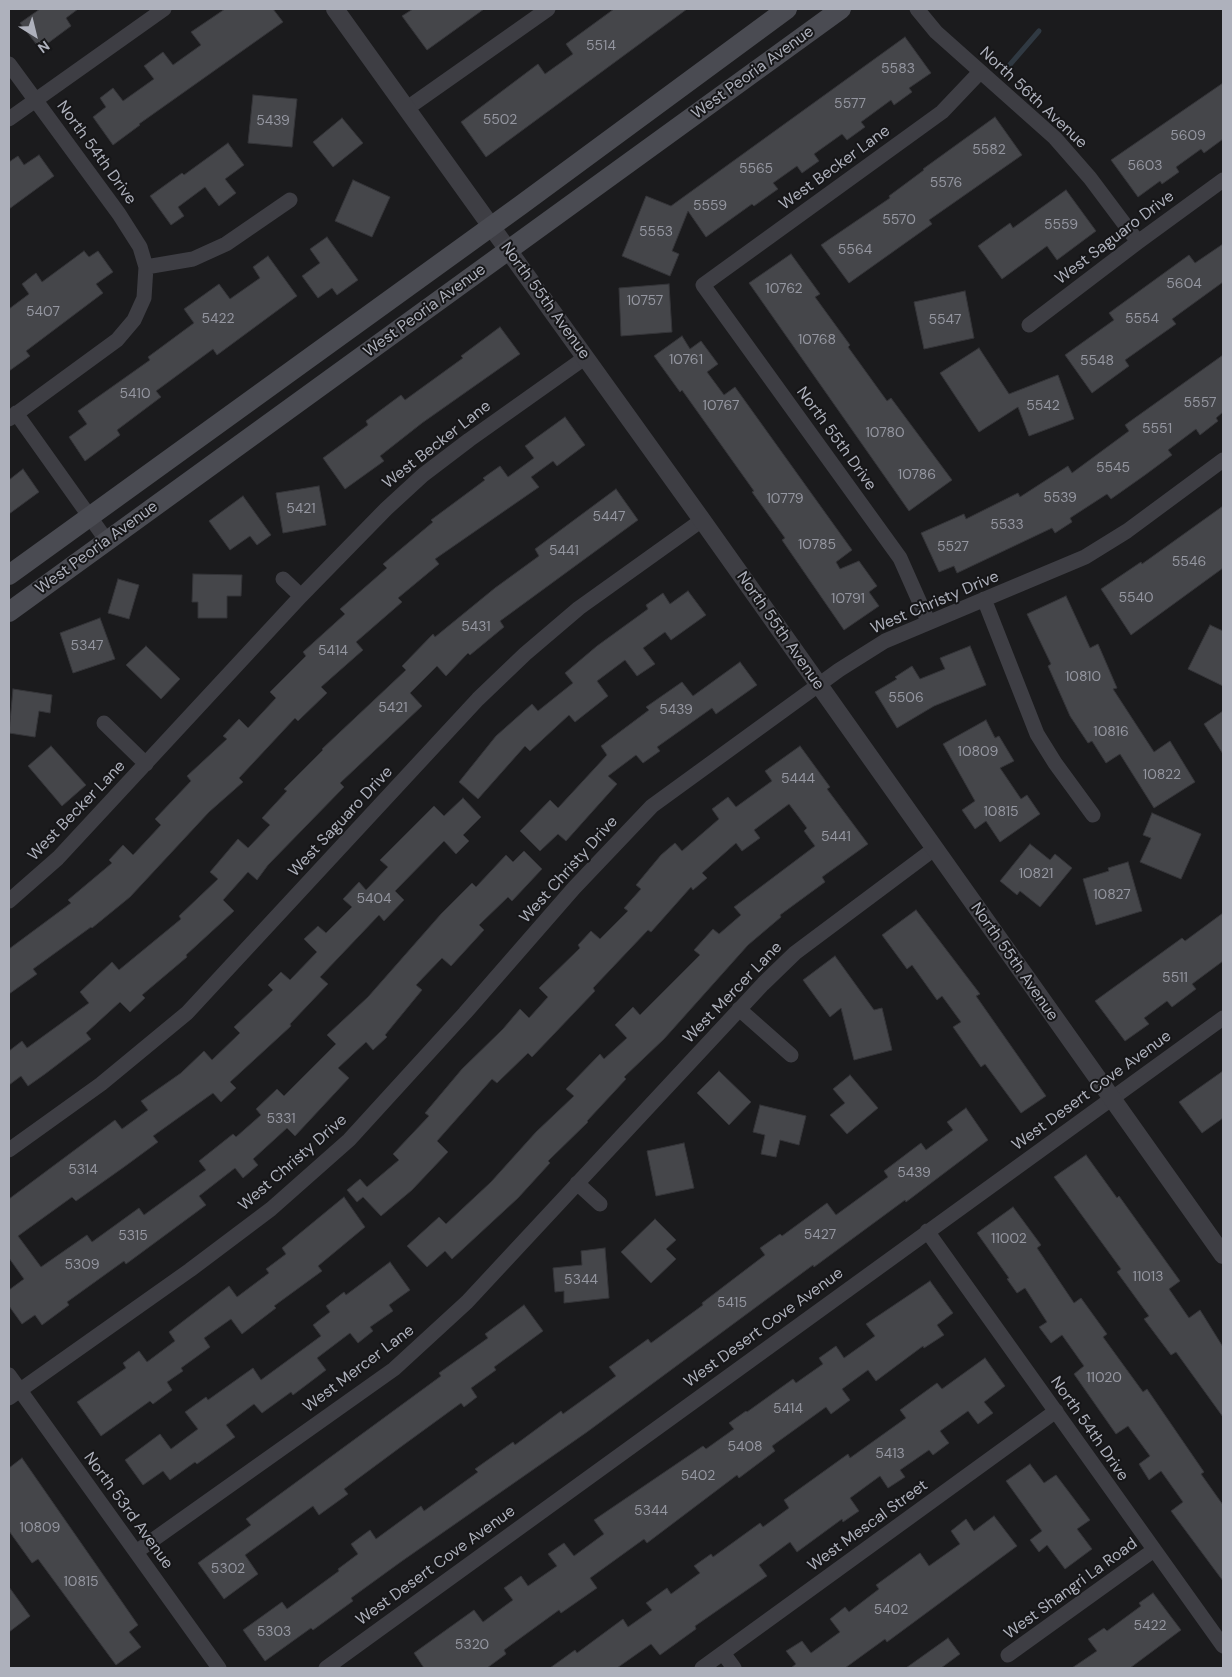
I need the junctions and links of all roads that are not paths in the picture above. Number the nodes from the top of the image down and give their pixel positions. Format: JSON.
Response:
{"nodes":[{"id":1,"x":164,"y":9,"type":"edge"},
{"id":2,"x":335,"y":9,"type":"edge"},
{"id":3,"x":548,"y":9,"type":"edge"},
{"id":4,"x":787,"y":9,"type":"edge"},
{"id":5,"x":841,"y":9,"type":"edge"},
{"id":6,"x":917,"y":9,"type":"edge"},
{"id":7,"x":9,"y":64,"type":"edge"},
{"id":8,"x":980,"y":72,"type":"junction"},
{"id":9,"x":35,"y":100,"type":"junction"},
{"id":10,"x":406,"y":108,"type":"junction"},
{"id":11,"x":9,"y":119,"type":"edge"},
{"id":12,"x":1223,"y":180,"type":"edge"},
{"id":13,"x":290,"y":200,"type":"dead end"},
{"id":14,"x":491,"y":226,"type":"junction"},
{"id":15,"x":1138,"y":242,"type":"junction"},
{"id":16,"x":509,"y":250,"type":"junction"},
{"id":17,"x":146,"y":267,"type":"junction"},
{"id":18,"x":703,"y":285,"type":"joint"},
{"id":19,"x":1029,"y":325,"type":"dead end"},
{"id":20,"x":586,"y":357,"type":"junction"},
{"id":21,"x":12,"y":416,"type":"edge"},
{"id":22,"x":1223,"y":460,"type":"edge"},
{"id":23,"x":89,"y":516,"type":"junction"},
{"id":24,"x":702,"y":520,"type":"junction"},
{"id":25,"x":107,"y":541,"type":"junction"},
{"id":26,"x":9,"y":575,"type":"edge"},
{"id":27,"x":283,"y":579,"type":"dead end"},
{"id":28,"x":301,"y":596,"type":"junction"},
{"id":29,"x":984,"y":599,"type":"junction"},
{"id":30,"x":9,"y":612,"type":"edge"},
{"id":31,"x":928,"y":621,"type":"junction"},
{"id":32,"x":818,"y":685,"type":"junction"},
{"id":33,"x":104,"y":723,"type":"dead end"},
{"id":34,"x":146,"y":764,"type":"junction"},
{"id":35,"x":1093,"y":816,"type":"dead end"},
{"id":36,"x":934,"y":849,"type":"junction"},
{"id":37,"x":9,"y":901,"type":"edge"},
{"id":38,"x":740,"y":1009,"type":"junction"},
{"id":39,"x":1223,"y":1018,"type":"edge"},
{"id":40,"x":791,"y":1056,"type":"dead end"},
{"id":41,"x":1111,"y":1100,"type":"junction"},
{"id":42,"x":9,"y":1150,"type":"edge"},
{"id":43,"x":577,"y":1184,"type":"junction"},
{"id":44,"x":600,"y":1204,"type":"dead end"},
{"id":45,"x":927,"y":1231,"type":"junction"},
{"id":46,"x":1223,"y":1255,"type":"edge"},
{"id":47,"x":9,"y":1375,"type":"edge"},
{"id":48,"x":14,"y":1395,"type":"edge"},
{"id":49,"x":1056,"y":1411,"type":"junction"},
{"id":50,"x":1154,"y":1550,"type":"junction"},
{"id":51,"x":136,"y":1552,"type":"junction"},
{"id":52,"x":1223,"y":1646,"type":"edge"},
{"id":53,"x":723,"y":1653,"type":"junction"},
{"id":54,"x":1008,"y":1655,"type":"dead end"},
{"id":55,"x":219,"y":1668,"type":"edge"},
{"id":56,"x":326,"y":1668,"type":"edge"},
{"id":57,"x":702,"y":1668,"type":"edge"},
{"id":58,"x":734,"y":1668,"type":"edge"}],
"edges":[{"from":1,"to":9,"type":"street"},
{"from":2,"to":10,"type":"street","name":"North 55th Avenue"},
{"from":3,"to":10,"type":"street"},
{"from":4,"to":14,"type":"main road","name":"West Peoria Avenue"},
{"from":5,"to":16,"type":"main road","name":"West Peoria Avenue"},
{"from":6,"to":8,"type":"street","name":"North 56th Avenue"},
{"from":7,"to":9,"type":"street","name":"North 54th Drive"},
{"from":8,"to":15,"type":"street","name":"North 56th Avenue"},
{"from":8,"to":18,"type":"street","name":"West Becker Lane"},
{"from":9,"to":11,"type":"street"},
{"from":9,"to":17,"type":"street","name":"North 54th Drive"},
{"from":10,"to":14,"type":"street","name":"North 55th Avenue"},
{"from":12,"to":15,"type":"street","name":"West Saguaro Drive"},
{"from":13,"to":17,"type":"street"},
{"from":14,"to":16,"type":"street","name":"North 55th Avenue"},
{"from":14,"to":23,"type":"main road","name":"West Peoria Avenue"},
{"from":15,"to":19,"type":"street","name":"West Saguaro Drive"},
{"from":16,"to":20,"type":"street","name":"North 55th Avenue"},
{"from":16,"to":25,"type":"main road","name":"West Peoria Avenue"},
{"from":17,"to":21,"type":"street"},
{"from":18,"to":31,"type":"street","name":"North 55th Drive"},
{"from":20,"to":24,"type":"street","name":"North 55th Avenue"},
{"from":20,"to":28,"type":"street","name":"West Becker Lane"},
{"from":21,"to":23,"type":"street"},
{"from":22,"to":29,"type":"street","name":"West Christy Drive"},
{"from":23,"to":25,"type":"street"},
{"from":23,"to":26,"type":"main road","name":"West Peoria Avenue"},
{"from":24,"to":32,"type":"street","name":"North 55th Avenue"},
{"from":24,"to":42,"type":"street","name":"West Saguaro Drive"},
{"from":25,"to":30,"type":"main road","name":"West Peoria Avenue"},
{"from":27,"to":28,"type":"street"},
{"from":28,"to":34,"type":"street","name":"West Becker Lane"},
{"from":29,"to":31,"type":"street","name":"West Christy Drive"},
{"from":29,"to":35,"type":"street"},
{"from":31,"to":32,"type":"street","name":"West Christy Drive"},
{"from":32,"to":36,"type":"street","name":"North 55th Avenue"},
{"from":32,"to":48,"type":"street","name":"West Christy Drive"},
{"from":33,"to":34,"type":"street","name":"West Becker Lane"},
{"from":34,"to":37,"type":"street","name":"West Becker Lane"},
{"from":36,"to":38,"type":"street","name":"West Mercer Lane"},
{"from":36,"to":41,"type":"street","name":"North 55th Avenue"},
{"from":38,"to":40,"type":"street"},
{"from":38,"to":43,"type":"street","name":"West Mercer Lane"},
{"from":39,"to":41,"type":"street","name":"West Desert Cove Avenue"},
{"from":41,"to":45,"type":"street","name":"West Desert Cove Avenue"},
{"from":41,"to":46,"type":"street","name":"North 55th Avenue"},
{"from":43,"to":44,"type":"street"},
{"from":43,"to":51,"type":"street","name":"West Mercer Lane"},
{"from":45,"to":49,"type":"street","name":"North 54th Drive"},
{"from":45,"to":56,"type":"street","name":"West Desert Cove Avenue"},
{"from":47,"to":48,"type":"street","name":"North 53rd Avenue"},
{"from":48,"to":51,"type":"street","name":"North 53rd Avenue"},
{"from":49,"to":50,"type":"street","name":"North 54th Drive"},
{"from":49,"to":53,"type":"street","name":"West Mescal Street"},
{"from":50,"to":52,"type":"street","name":"North 54th Drive"},
{"from":50,"to":54,"type":"street","name":"West Shangri La Road"},
{"from":51,"to":55,"type":"street","name":"North 53rd Avenue"},
{"from":53,"to":57,"type":"street","name":"West Mescal Street"},
{"from":53,"to":58,"type":"street"}]}
